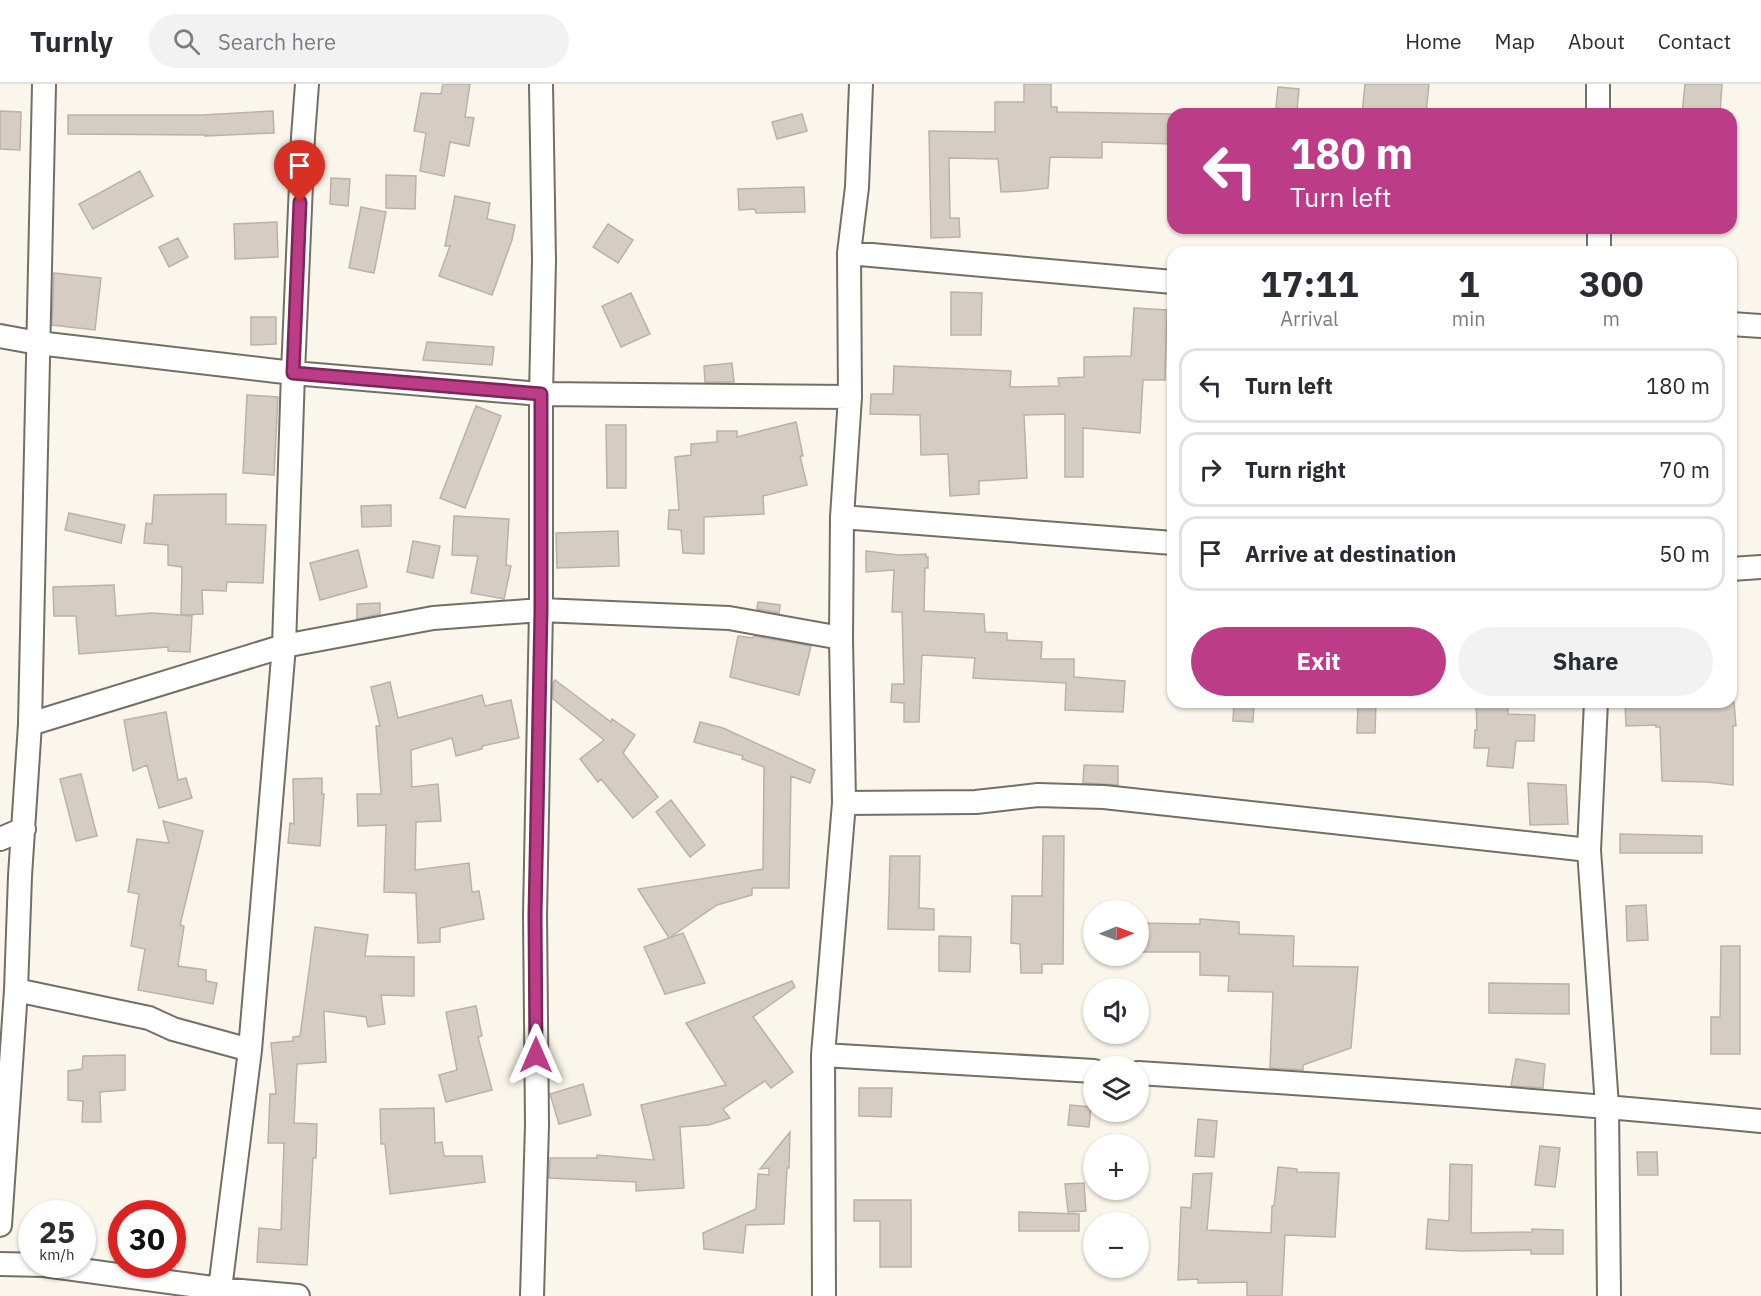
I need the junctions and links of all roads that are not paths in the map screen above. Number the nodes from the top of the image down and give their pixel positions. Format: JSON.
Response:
{"nodes":[{"id":1,"x":307,"y":84,"type":"edge"},
{"id":2,"x":541,"y":84,"type":"edge"},
{"id":3,"x":861,"y":84,"type":"edge"},
{"id":4,"x":1598,"y":84,"type":"edge"},
{"id":5,"x":44,"y":85,"type":"edge"},
{"id":6,"x":1598,"y":108,"type":"edge"},
{"id":7,"x":849,"y":253,"type":"junction"},
{"id":8,"x":1167,"y":281,"type":"edge"},
{"id":9,"x":1737,"y":324,"type":"edge"},
{"id":10,"x":1761,"y":326,"type":"edge"},
{"id":11,"x":0,"y":336,"type":"edge"},
{"id":12,"x":38,"y":343,"type":"junction"},
{"id":13,"x":293,"y":373,"type":"junction"},
{"id":14,"x":541,"y":394,"type":"junction"},
{"id":15,"x":850,"y":397,"type":"junction"},
{"id":16,"x":842,"y":517,"type":"junction"},
{"id":17,"x":1167,"y":543,"type":"edge"},
{"id":18,"x":1761,"y":567,"type":"edge"},
{"id":19,"x":1737,"y":569,"type":"edge"},
{"id":20,"x":541,"y":610,"type":"junction"},
{"id":21,"x":841,"y":638,"type":"junction"},
{"id":22,"x":284,"y":646,"type":"junction"},
{"id":23,"x":1596,"y":708,"type":"edge"},
{"id":24,"x":30,"y":724,"type":"junction"},
{"id":25,"x":844,"y":803,"type":"junction"},
{"id":26,"x":24,"y":829,"type":"junction"},
{"id":27,"x":0,"y":838,"type":"edge"},
{"id":28,"x":1589,"y":850,"type":"junction"},
{"id":29,"x":16,"y":990,"type":"junction"},
{"id":30,"x":250,"y":1050,"type":"junction"},
{"id":31,"x":823,"y":1055,"type":"junction"},
{"id":32,"x":1083,"y":1070,"type":"edge"},
{"id":33,"x":1149,"y":1075,"type":"edge"},
{"id":34,"x":1606,"y":1106,"type":"junction"},
{"id":35,"x":1761,"y":1121,"type":"edge"},
{"id":36,"x":0,"y":1225,"type":"edge"},
{"id":37,"x":0,"y":1264,"type":"edge"},
{"id":38,"x":220,"y":1289,"type":"junction"},
{"id":39,"x":260,"y":1294,"type":"edge"},
{"id":40,"x":298,"y":1296,"type":"edge"},
{"id":41,"x":532,"y":1296,"type":"edge"},
{"id":42,"x":824,"y":1296,"type":"edge"},
{"id":43,"x":1609,"y":1296,"type":"edge"}],
"edges":[{"from":1,"to":13,"type":"street"},
{"from":2,"to":14,"type":"street"},
{"from":3,"to":7,"type":"street"},
{"from":4,"to":6,"type":"street"},
{"from":5,"to":12,"type":"street"},
{"from":7,"to":8,"type":"street"},
{"from":7,"to":15,"type":"street"},
{"from":9,"to":10,"type":"street"},
{"from":11,"to":12,"type":"street"},
{"from":12,"to":13,"type":"street"},
{"from":12,"to":24,"type":"street"},
{"from":13,"to":14,"type":"street"},
{"from":13,"to":22,"type":"street"},
{"from":14,"to":15,"type":"street"},
{"from":14,"to":20,"type":"street"},
{"from":15,"to":16,"type":"street"},
{"from":16,"to":17,"type":"street"},
{"from":16,"to":21,"type":"street"},
{"from":18,"to":19,"type":"street"},
{"from":20,"to":21,"type":"street"},
{"from":20,"to":22,"type":"street"},
{"from":20,"to":41,"type":"street"},
{"from":21,"to":25,"type":"street"},
{"from":22,"to":24,"type":"street"},
{"from":22,"to":30,"type":"street"},
{"from":23,"to":28,"type":"street"},
{"from":24,"to":26,"type":"street"},
{"from":25,"to":28,"type":"street"},
{"from":25,"to":31,"type":"street"},
{"from":26,"to":27,"type":"street"},
{"from":26,"to":29,"type":"street"},
{"from":28,"to":34,"type":"street"},
{"from":29,"to":30,"type":"street"},
{"from":29,"to":36,"type":"street"},
{"from":30,"to":38,"type":"street"},
{"from":31,"to":32,"type":"street"},
{"from":31,"to":42,"type":"street"},
{"from":33,"to":34,"type":"street"},
{"from":34,"to":35,"type":"street"},
{"from":34,"to":43,"type":"street"},
{"from":37,"to":38,"type":"street"},
{"from":38,"to":39,"type":"street"},
{"from":39,"to":40,"type":"street"}]}
